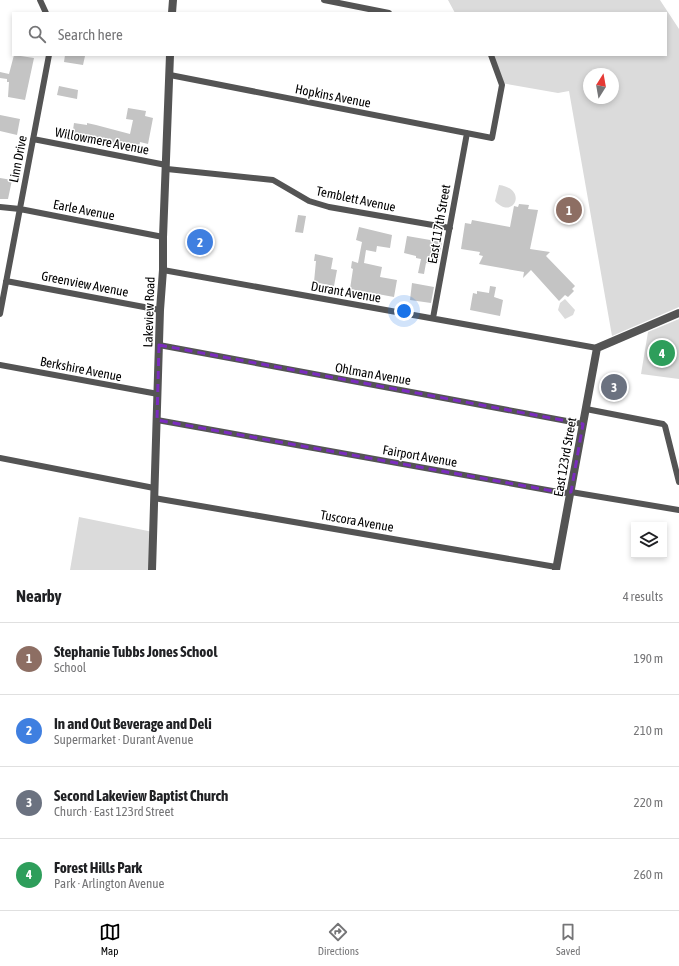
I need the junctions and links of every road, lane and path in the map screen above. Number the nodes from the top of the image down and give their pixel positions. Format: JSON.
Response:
{"nodes":[{"id":1,"x":40,"y":0,"type":"edge"},
{"id":2,"x":173,"y":0,"type":"edge"},
{"id":3,"x":324,"y":0,"type":"edge"},
{"id":4,"x":46,"y":12,"type":"edge"},
{"id":5,"x":172,"y":12,"type":"edge"},
{"id":6,"x":384,"y":12,"type":"edge"},
{"id":7,"x":50,"y":56,"type":"edge"},
{"id":8,"x":170,"y":56,"type":"edge"},
{"id":9,"x":490,"y":56,"type":"edge"},
{"id":10,"x":170,"y":76,"type":"junction"},
{"id":11,"x":467,"y":133,"type":"junction"},
{"id":12,"x":33,"y":139,"type":"junction"},
{"id":13,"x":166,"y":167,"type":"junction"},
{"id":14,"x":0,"y":207,"type":"edge"},
{"id":15,"x":20,"y":209,"type":"junction"},
{"id":16,"x":450,"y":228,"type":"junction"},
{"id":17,"x":163,"y":237,"type":"junction"},
{"id":18,"x":163,"y":270,"type":"junction"},
{"id":19,"x":6,"y":281,"type":"junction"},
{"id":20,"x":160,"y":310,"type":"junction"},
{"id":21,"x":679,"y":313,"type":"edge"},
{"id":22,"x":0,"y":314,"type":"edge"},
{"id":23,"x":433,"y":318,"type":"junction"},
{"id":24,"x":159,"y":345,"type":"junction"},
{"id":25,"x":597,"y":348,"type":"junction"},
{"id":26,"x":0,"y":365,"type":"edge"},
{"id":27,"x":158,"y":394,"type":"junction"},
{"id":28,"x":586,"y":409,"type":"junction"},
{"id":29,"x":157,"y":420,"type":"junction"},
{"id":30,"x":583,"y":424,"type":"junction"},
{"id":31,"x":0,"y":458,"type":"edge"},
{"id":32,"x":679,"y":482,"type":"edge"},
{"id":33,"x":154,"y":488,"type":"junction"},
{"id":34,"x":571,"y":492,"type":"junction"},
{"id":35,"x":154,"y":498,"type":"junction"},
{"id":36,"x":679,"y":510,"type":"edge"},
{"id":37,"x":556,"y":569,"type":"edge"},
{"id":38,"x":152,"y":570,"type":"edge"}],
"edges":[{"from":1,"to":4,"type":"street"},
{"from":2,"to":5,"type":"street"},
{"from":3,"to":6,"type":"street"},
{"from":7,"to":12,"type":"street","name":"Linn Drive"},
{"from":8,"to":10,"type":"street","name":"Lakeview Road"},
{"from":9,"to":11,"type":"street","name":"Hopkins Avenue"},
{"from":10,"to":11,"type":"street","name":"Hopkins Avenue"},
{"from":10,"to":13,"type":"street","name":"Lakeview Road"},
{"from":11,"to":16,"type":"street","name":"East 117th Street"},
{"from":12,"to":13,"type":"street","name":"Willowmere Avenue"},
{"from":12,"to":15,"type":"street","name":"Linn Drive"},
{"from":13,"to":16,"type":"street","name":"Temblett Avenue"},
{"from":13,"to":17,"type":"street","name":"Lakeview Road"},
{"from":14,"to":15,"type":"street","name":"Earle Avenue"},
{"from":15,"to":17,"type":"street","name":"Earle Avenue"},
{"from":15,"to":19,"type":"street","name":"Linn Drive"},
{"from":16,"to":23,"type":"street","name":"East 117th Street"},
{"from":17,"to":18,"type":"street","name":"Lakeview Road"},
{"from":18,"to":20,"type":"street","name":"Lakeview Road"},
{"from":18,"to":23,"type":"street","name":"Durant Avenue"},
{"from":19,"to":20,"type":"street","name":"Greenview Avenue"},
{"from":19,"to":22,"type":"street","name":"Linn Drive"},
{"from":20,"to":24,"type":"street","name":"Lakeview Road"},
{"from":21,"to":25,"type":"street"},
{"from":23,"to":25,"type":"street","name":"Durant Avenue"},
{"from":24,"to":27,"type":"street","name":"Lakeview Road"},
{"from":24,"to":30,"type":"street","name":"Ohlman Avenue"},
{"from":25,"to":28,"type":"street","name":"East 123rd Street"},
{"from":26,"to":27,"type":"street","name":"Berkshire Avenue"},
{"from":27,"to":29,"type":"street","name":"Lakeview Road"},
{"from":28,"to":30,"type":"street","name":"East 123rd Street"},
{"from":28,"to":32,"type":"street"},
{"from":29,"to":33,"type":"street","name":"Lakeview Road"},
{"from":29,"to":34,"type":"street","name":"Fairport Avenue"},
{"from":30,"to":34,"type":"street","name":"East 123rd Street"},
{"from":31,"to":33,"type":"street"},
{"from":33,"to":35,"type":"street","name":"Lakeview Road"},
{"from":34,"to":36,"type":"street","name":"Fairport Avenue"},
{"from":34,"to":37,"type":"street","name":"East 123rd Street"},
{"from":35,"to":37,"type":"street","name":"Tuscora Avenue"},
{"from":35,"to":38,"type":"street","name":"Lakeview Road"}]}
